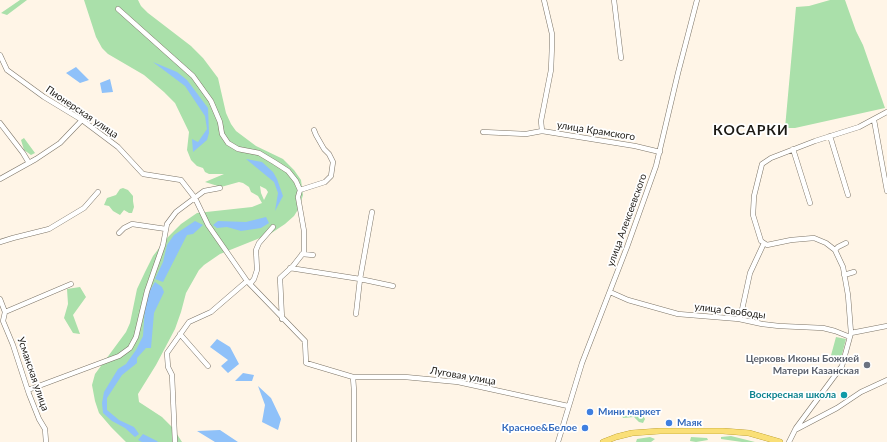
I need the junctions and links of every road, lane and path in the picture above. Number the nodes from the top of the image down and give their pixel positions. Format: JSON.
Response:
{"nodes":[{"id":1,"x":544,"y":0,"type":"edge"},
{"id":2,"x":614,"y":0,"type":"edge"},
{"id":3,"x":697,"y":0,"type":"edge"},
{"id":4,"x":118,"y":9,"type":"dead end"},
{"id":5,"x":0,"y":55,"type":"edge"},
{"id":6,"x":621,"y":58,"type":"dead end"},
{"id":7,"x":887,"y":112,"type":"edge"},
{"id":8,"x":82,"y":120,"type":"junction"},
{"id":9,"x":874,"y":120,"type":"junction"},
{"id":10,"x":0,"y":123,"type":"edge"},
{"id":11,"x":314,"y":130,"type":"dead end"},
{"id":12,"x":542,"y":131,"type":"junction"},
{"id":13,"x":483,"y":132,"type":"dead end"},
{"id":14,"x":830,"y":136,"type":"junction"},
{"id":15,"x":793,"y":150,"type":"junction"},
{"id":16,"x":660,"y":152,"type":"junction"},
{"id":17,"x":29,"y":163,"type":"junction"},
{"id":18,"x":0,"y":179,"type":"edge"},
{"id":19,"x":182,"y":180,"type":"joint"},
{"id":20,"x":220,"y":188,"type":"dead end"},
{"id":21,"x":300,"y":190,"type":"junction"},
{"id":22,"x":887,"y":191,"type":"edge"},
{"id":23,"x":98,"y":192,"type":"dead end"},
{"id":24,"x":848,"y":196,"type":"dead end"},
{"id":25,"x":195,"y":198,"type":"junction"},
{"id":26,"x":810,"y":203,"type":"dead end"},
{"id":27,"x":372,"y":212,"type":"dead end"},
{"id":28,"x":273,"y":227,"type":"dead end"},
{"id":29,"x":166,"y":229,"type":"junction"},
{"id":30,"x":119,"y":232,"type":"dead end"},
{"id":31,"x":0,"y":242,"type":"edge"},
{"id":32,"x":764,"y":243,"type":"junction"},
{"id":33,"x":846,"y":243,"type":"dead end"},
{"id":34,"x":835,"y":250,"type":"junction"},
{"id":35,"x":302,"y":254,"type":"junction"},
{"id":36,"x":313,"y":255,"type":"dead end"},
{"id":37,"x":290,"y":268,"type":"junction"},
{"id":38,"x":854,"y":272,"type":"dead end"},
{"id":39,"x":844,"y":275,"type":"junction"},
{"id":40,"x":360,"y":279,"type":"junction"},
{"id":41,"x":248,"y":283,"type":"junction"},
{"id":42,"x":71,"y":284,"type":"dead end"},
{"id":43,"x":393,"y":286,"type":"dead end"},
{"id":44,"x":610,"y":292,"type":"junction"},
{"id":45,"x":0,"y":299,"type":"edge"},
{"id":46,"x":4,"y":312,"type":"junction"},
{"id":47,"x":356,"y":314,"type":"dead end"},
{"id":48,"x":282,"y":319,"type":"junction"},
{"id":49,"x":740,"y":319,"type":"junction"},
{"id":50,"x":887,"y":326,"type":"edge"},
{"id":51,"x":180,"y":334,"type":"junction"},
{"id":52,"x":850,"y":335,"type":"junction"},
{"id":53,"x":208,"y":366,"type":"dead end"},
{"id":54,"x":352,"y":377,"type":"junction"},
{"id":55,"x":887,"y":380,"type":"edge"},
{"id":56,"x":28,"y":390,"type":"junction"},
{"id":57,"x":568,"y":406,"type":"junction"},
{"id":58,"x":795,"y":430,"type":"junction"},
{"id":59,"x":46,"y":442,"type":"edge"},
{"id":60,"x":175,"y":442,"type":"edge"},
{"id":61,"x":354,"y":442,"type":"edge"},
{"id":62,"x":558,"y":442,"type":"edge"},
{"id":63,"x":603,"y":442,"type":"edge"},
{"id":64,"x":780,"y":442,"type":"edge"},
{"id":65,"x":789,"y":442,"type":"edge"}],
"edges":[{"from":1,"to":12,"type":"street","name":"улица Крамского"},
{"from":2,"to":6,"type":"street"},
{"from":3,"to":16,"type":"street","name":"улица Алексеевского"},
{"from":4,"to":21,"type":"street"},
{"from":5,"to":8,"type":"street","name":"Пионерская улица"},
{"from":7,"to":9,"type":"street"},
{"from":8,"to":17,"type":"street"},
{"from":8,"to":19,"type":"street","name":"Пионерская улица"},
{"from":9,"to":14,"type":"street"},
{"from":9,"to":22,"type":"street"},
{"from":10,"to":17,"type":"street"},
{"from":11,"to":21,"type":"street"},
{"from":12,"to":13,"type":"street"},
{"from":12,"to":16,"type":"street","name":"улица Крамского"},
{"from":14,"to":15,"type":"street"},
{"from":14,"to":24,"type":"street"},
{"from":15,"to":26,"type":"street"},
{"from":15,"to":32,"type":"street"},
{"from":16,"to":44,"type":"street","name":"улица Алексеевского"},
{"from":17,"to":18,"type":"street"},
{"from":19,"to":25,"type":"street","name":"Луговая улица"},
{"from":20,"to":25,"type":"street"},
{"from":21,"to":35,"type":"street"},
{"from":23,"to":31,"type":"street"},
{"from":25,"to":29,"type":"street"},
{"from":25,"to":41,"type":"street","name":"Луговая улица"},
{"from":27,"to":40,"type":"street"},
{"from":28,"to":41,"type":"street"},
{"from":29,"to":30,"type":"street"},
{"from":29,"to":56,"type":"street"},
{"from":32,"to":34,"type":"street"},
{"from":32,"to":49,"type":"street"},
{"from":33,"to":34,"type":"street"},
{"from":34,"to":39,"type":"street"},
{"from":35,"to":36,"type":"street"},
{"from":35,"to":37,"type":"street"},
{"from":37,"to":40,"type":"street"},
{"from":37,"to":48,"type":"street"},
{"from":38,"to":39,"type":"street"},
{"from":39,"to":52,"type":"street"},
{"from":40,"to":43,"type":"street"},
{"from":40,"to":47,"type":"street"},
{"from":41,"to":48,"type":"street","name":"Луговая улица"},
{"from":41,"to":51,"type":"street"},
{"from":42,"to":46,"type":"street"},
{"from":44,"to":49,"type":"street","name":"улица Свободы"},
{"from":44,"to":57,"type":"street","name":"улица Алексеевского"},
{"from":45,"to":46,"type":"street","name":"Усманская улица"},
{"from":46,"to":56,"type":"street","name":"Усманская улица"},
{"from":48,"to":54,"type":"street","name":"Луговая улица"},
{"from":49,"to":52,"type":"street","name":"улица Свободы"},
{"from":50,"to":52,"type":"street"},
{"from":51,"to":53,"type":"street"},
{"from":51,"to":60,"type":"street"},
{"from":52,"to":58,"type":"street"},
{"from":54,"to":57,"type":"street","name":"Луговая улица"},
{"from":54,"to":61,"type":"street"},
{"from":55,"to":58,"type":"street"},
{"from":56,"to":59,"type":"street","name":"Усманская улица"},
{"from":57,"to":62,"type":"street","name":"улица Алексеевского"},
{"from":58,"to":65,"type":"street"},
{"from":63,"to":64,"type":"main road"}]}
